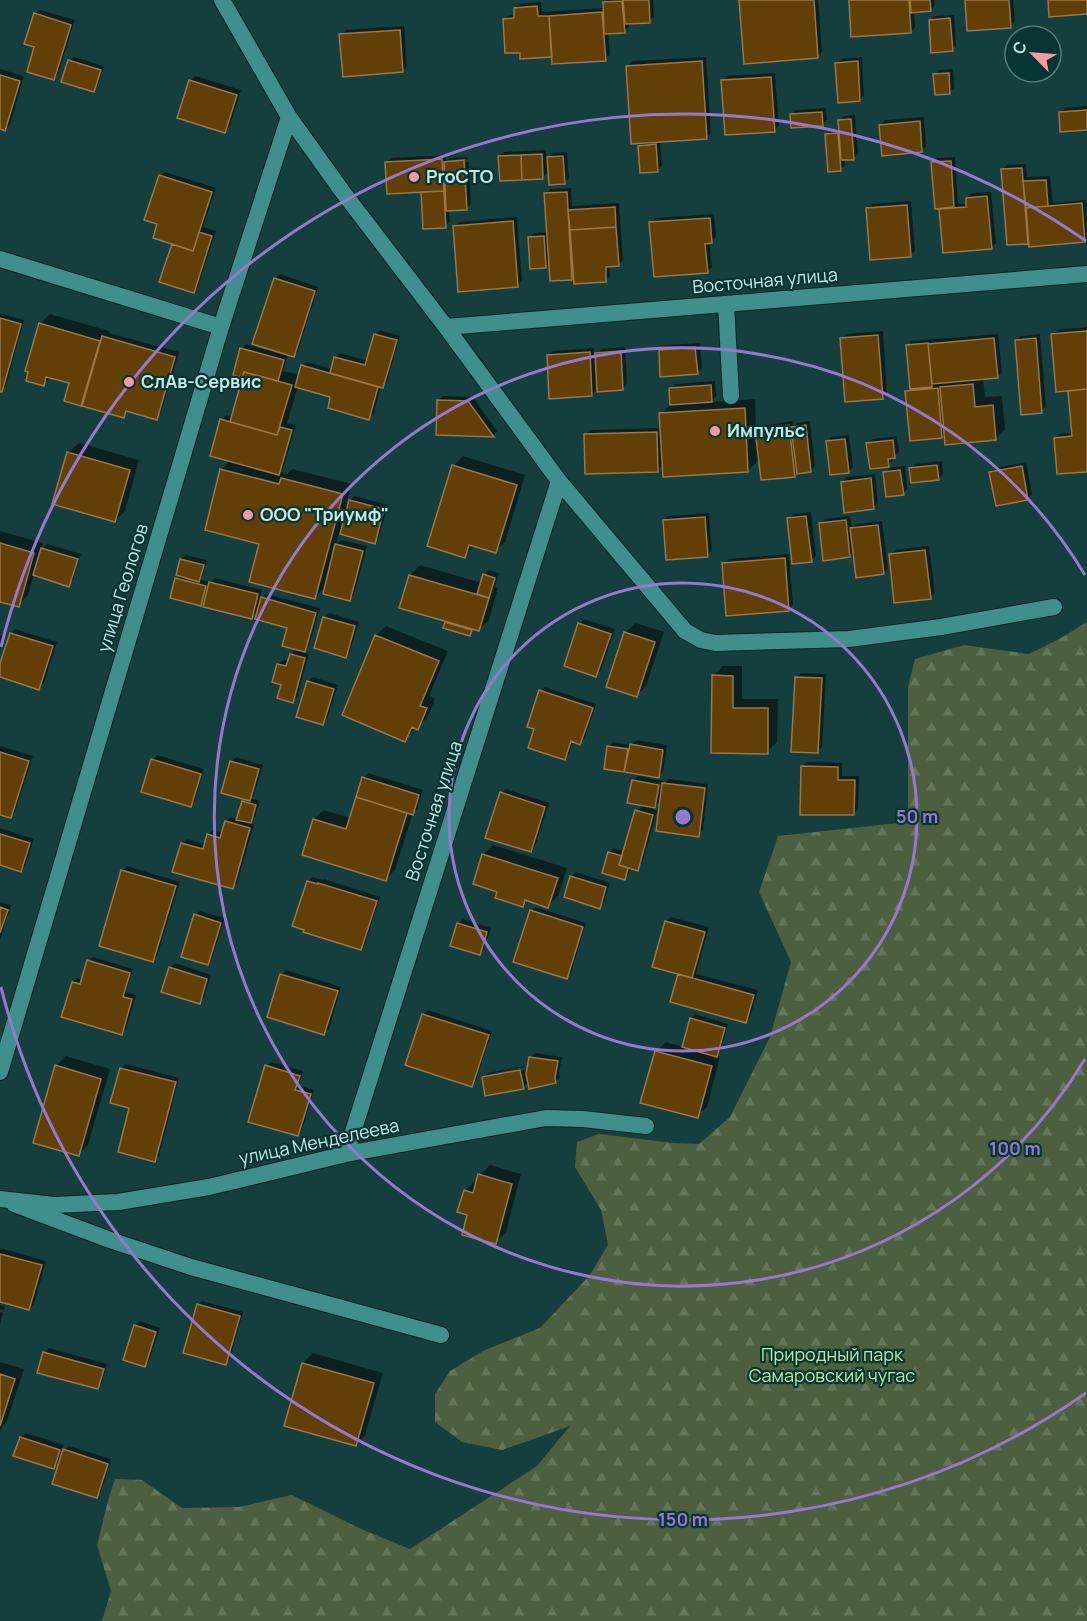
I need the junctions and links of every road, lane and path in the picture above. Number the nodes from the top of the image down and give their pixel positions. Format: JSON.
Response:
{"nodes":[{"id":1,"x":222,"y":0,"type":"edge"},
{"id":2,"x":289,"y":117,"type":"junction"},
{"id":3,"x":0,"y":259,"type":"edge"},
{"id":4,"x":1087,"y":274,"type":"edge"},
{"id":5,"x":726,"y":304,"type":"junction"},
{"id":6,"x":221,"y":327,"type":"junction"},
{"id":7,"x":446,"y":327,"type":"junction"},
{"id":8,"x":731,"y":396,"type":"dead end"},
{"id":9,"x":559,"y":481,"type":"junction"},
{"id":10,"x":1054,"y":607,"type":"dead end"},
{"id":11,"x":0,"y":1072,"type":"edge"},
{"id":12,"x":646,"y":1126,"type":"dead end"},
{"id":13,"x":346,"y":1154,"type":"junction"},
{"id":14,"x":4,"y":1200,"type":"edge"},
{"id":15,"x":441,"y":1335,"type":"dead end"}],
"edges":[{"from":1,"to":2,"type":"street"},
{"from":2,"to":6,"type":"street","name":"улица Геологов"},
{"from":2,"to":7,"type":"street"},
{"from":3,"to":6,"type":"street"},
{"from":4,"to":5,"type":"street","name":"Восточная улица"},
{"from":5,"to":7,"type":"street","name":"Восточная улица"},
{"from":5,"to":8,"type":"street"},
{"from":6,"to":11,"type":"street","name":"улица Геологов"},
{"from":7,"to":9,"type":"street"},
{"from":9,"to":10,"type":"street"},
{"from":9,"to":13,"type":"street","name":"Восточная улица"},
{"from":12,"to":13,"type":"street","name":"улица Менделеева"},
{"from":13,"to":14,"type":"street","name":"улица Менделеева"},
{"from":14,"to":15,"type":"street"}]}
